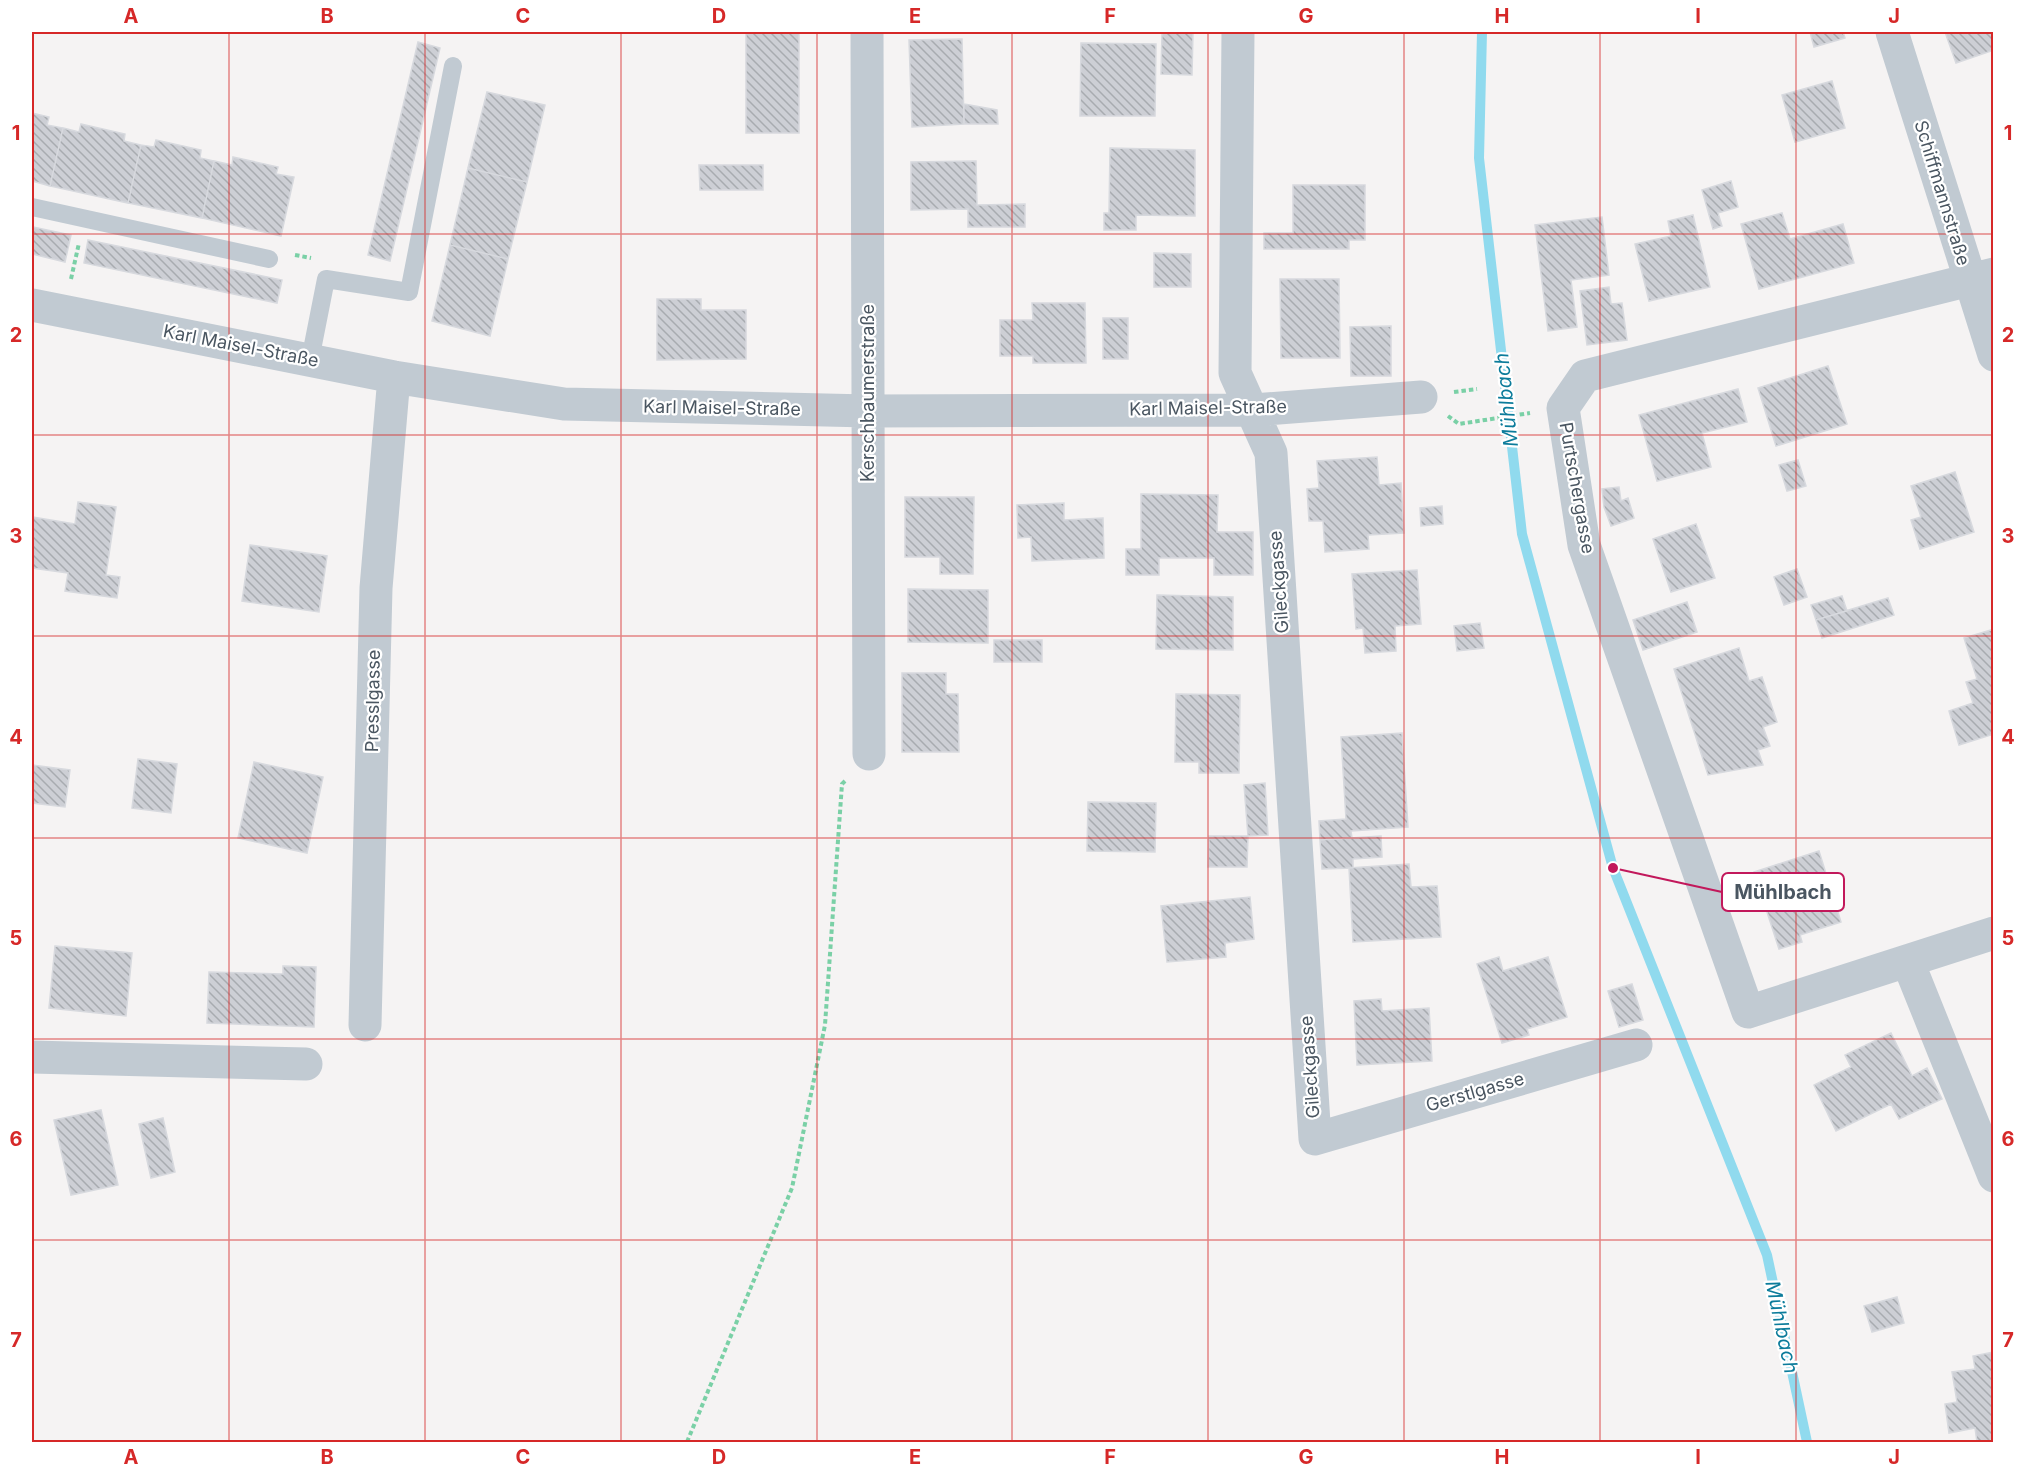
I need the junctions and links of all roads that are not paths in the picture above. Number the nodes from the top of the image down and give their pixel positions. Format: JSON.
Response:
{"nodes":[{"id":1,"x":867,"y":32,"type":"edge"},
{"id":2,"x":1238,"y":32,"type":"edge"},
{"id":3,"x":1892,"y":32,"type":"edge"},
{"id":4,"x":453,"y":66,"type":"dead end"},
{"id":5,"x":32,"y":207,"type":"edge"},
{"id":6,"x":269,"y":259,"type":"road end"},
{"id":7,"x":1981,"y":277,"type":"edge"},
{"id":8,"x":32,"y":305,"type":"edge"},
{"id":9,"x":1994,"y":355,"type":"edge"},
{"id":10,"x":310,"y":360,"type":"junction"},
{"id":11,"x":394,"y":377,"type":"junction"},
{"id":12,"x":1421,"y":397,"type":"dead end"},
{"id":13,"x":1253,"y":410,"type":"junction"},
{"id":14,"x":868,"y":411,"type":"junction"},
{"id":15,"x":869,"y":754,"type":"road end"},
{"id":16,"x":1994,"y":933,"type":"edge"},
{"id":17,"x":1908,"y":962,"type":"junction"},
{"id":18,"x":365,"y":1025,"type":"dead end"},
{"id":19,"x":1636,"y":1046,"type":"dead end"},
{"id":20,"x":32,"y":1058,"type":"edge"},
{"id":21,"x":306,"y":1064,"type":"dead end"},
{"id":22,"x":1315,"y":1138,"type":"joint"},
{"id":23,"x":1994,"y":1176,"type":"edge"}],
"edges":[{"from":1,"to":14,"type":"street","name":"Kerschbaumerstraße"},
{"from":2,"to":13,"type":"street","name":"Gileckgasse"},
{"from":3,"to":7,"type":"street","name":"Schiffmannstraße"},
{"from":4,"to":10,"type":"lane"},
{"from":5,"to":6,"type":"lane"},
{"from":7,"to":9,"type":"street","name":"Schiffmannstraße"},
{"from":7,"to":17,"type":"street","name":"Purtschergasse"},
{"from":8,"to":10,"type":"street","name":"Karl Maisel-Straße"},
{"from":10,"to":11,"type":"street","name":"Karl Maisel-Straße"},
{"from":11,"to":14,"type":"street","name":"Karl Maisel-Straße"},
{"from":11,"to":18,"type":"street","name":"Presslgasse"},
{"from":12,"to":13,"type":"street","name":"Karl Maisel-Straße"},
{"from":13,"to":14,"type":"street","name":"Karl Maisel-Straße"},
{"from":13,"to":22,"type":"street","name":"Gileckgasse"},
{"from":14,"to":15,"type":"street","name":"Kerschbaumerstraße"},
{"from":16,"to":17,"type":"street"},
{"from":17,"to":23,"type":"street"},
{"from":19,"to":22,"type":"street","name":"Gerstlgasse"},
{"from":20,"to":21,"type":"street"}]}
